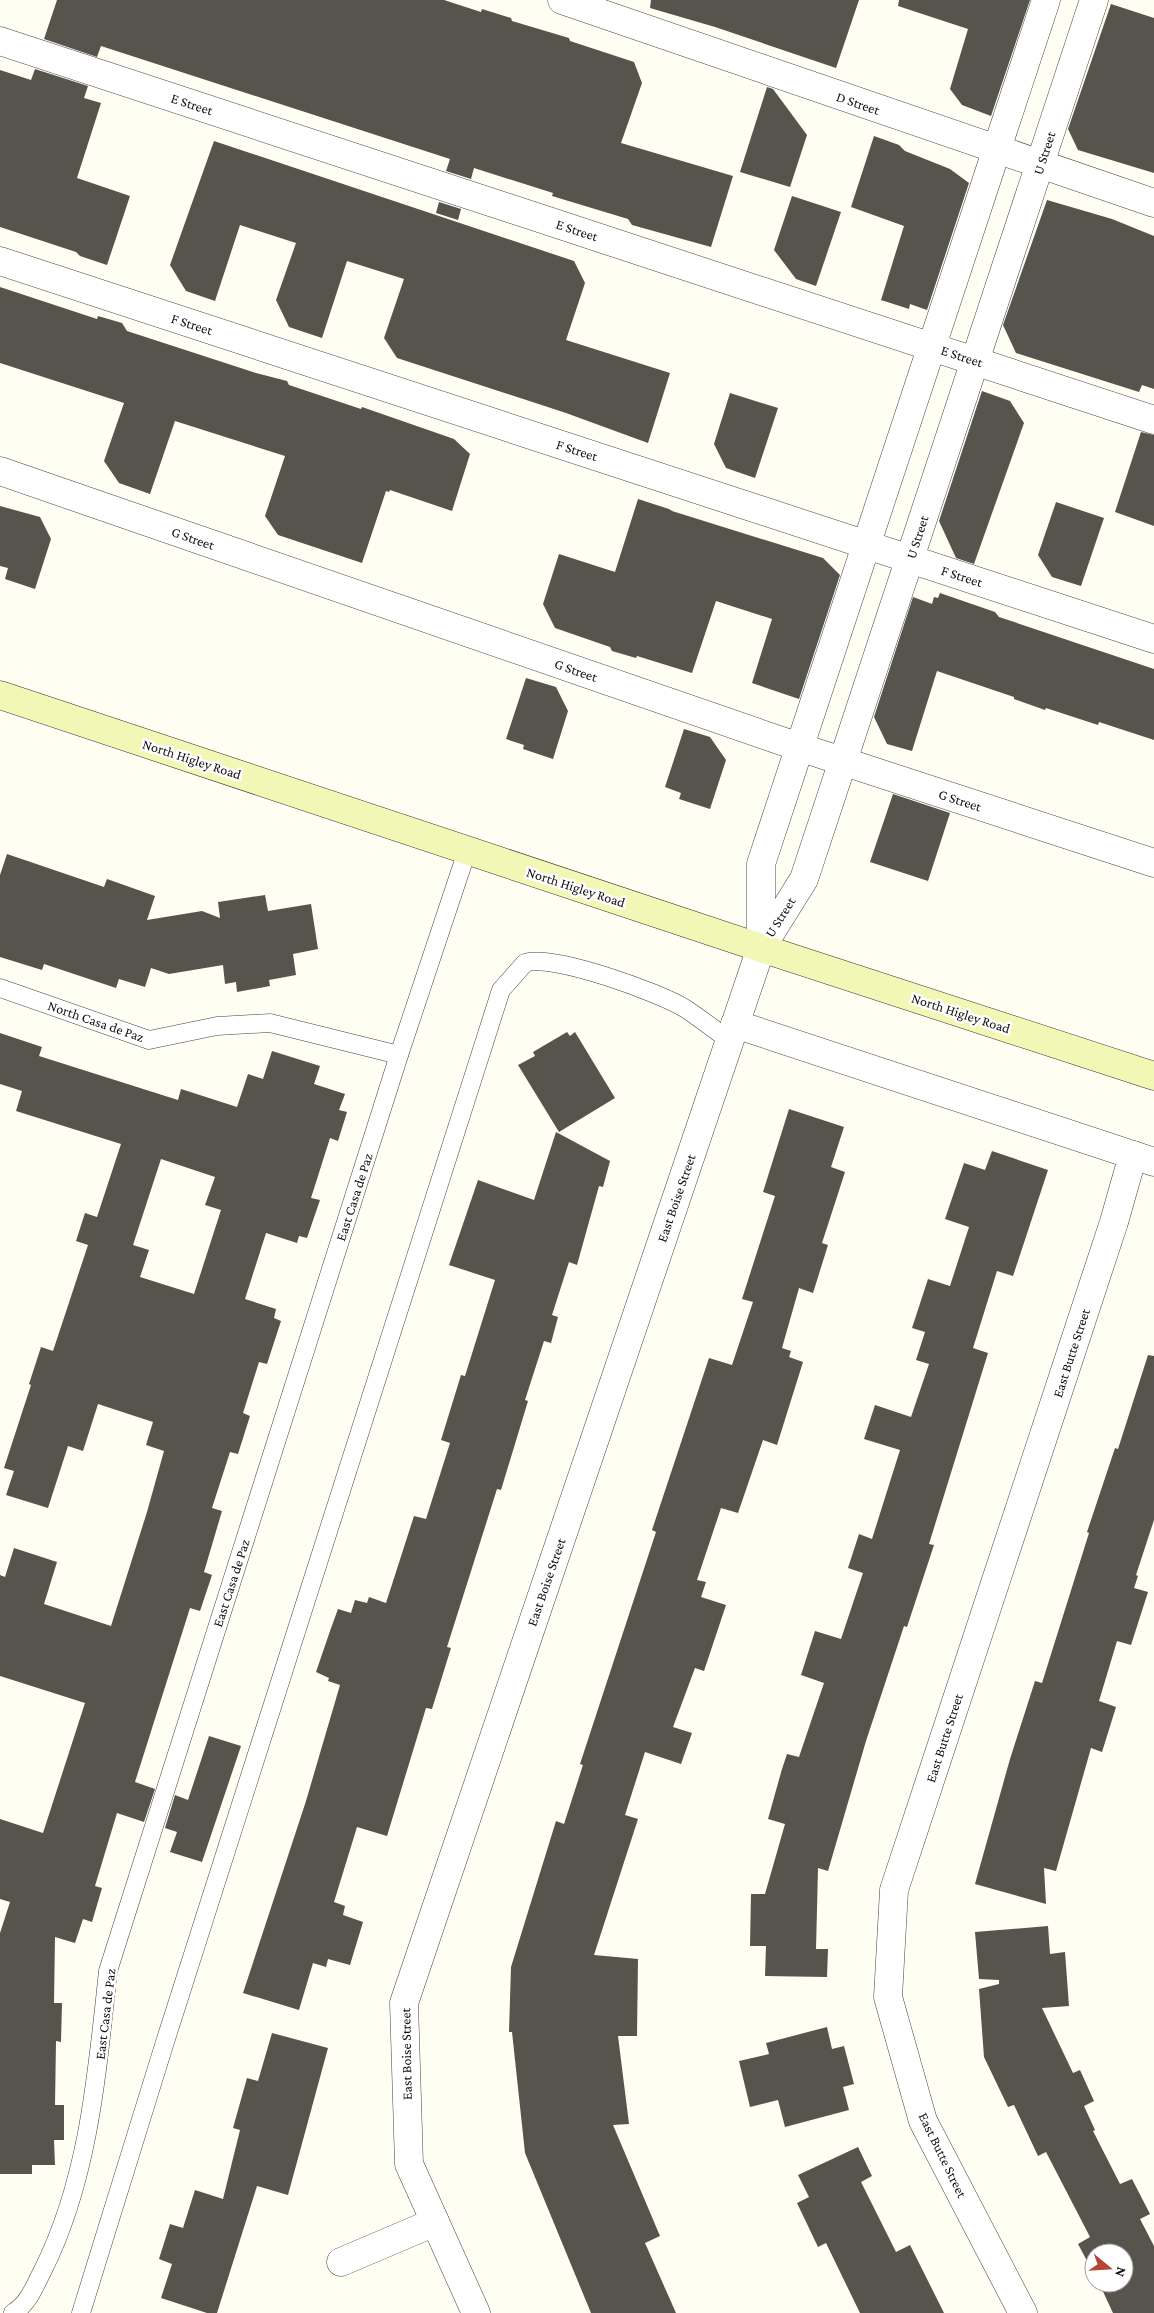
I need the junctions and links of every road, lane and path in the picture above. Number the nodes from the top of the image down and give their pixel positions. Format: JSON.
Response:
{"nodes":[{"id":1,"x":562,"y":0,"type":"edge"},
{"id":2,"x":1046,"y":0,"type":"edge"},
{"id":3,"x":1094,"y":0,"type":"edge"},
{"id":4,"x":0,"y":41,"type":"edge"},
{"id":5,"x":996,"y":151,"type":"junction"},
{"id":6,"x":1040,"y":166,"type":"junction"},
{"id":7,"x":1154,"y":203,"type":"edge"},
{"id":8,"x":0,"y":261,"type":"edge"},
{"id":9,"x":931,"y":346,"type":"junction"},
{"id":10,"x":975,"y":361,"type":"junction"},
{"id":11,"x":1154,"y":420,"type":"edge"},
{"id":12,"x":0,"y":471,"type":"edge"},
{"id":13,"x":866,"y":544,"type":"junction"},
{"id":14,"x":910,"y":559,"type":"junction"},
{"id":15,"x":1154,"y":639,"type":"edge"},
{"id":16,"x":0,"y":695,"type":"edge"},
{"id":17,"x":799,"y":747,"type":"junction"},
{"id":18,"x":843,"y":762,"type":"junction"},
{"id":19,"x":467,"y":851,"type":"junction"},
{"id":20,"x":1154,"y":863,"type":"edge"},
{"id":21,"x":761,"y":948,"type":"junction"},
{"id":22,"x":0,"y":988,"type":"edge"},
{"id":23,"x":732,"y":1032,"type":"junction"},
{"id":24,"x":399,"y":1054,"type":"junction"},
{"id":25,"x":1154,"y":1076,"type":"edge"},
{"id":26,"x":1143,"y":1159,"type":"edge"},
{"id":27,"x":435,"y":2222,"type":"junction"},
{"id":28,"x":340,"y":2262,"type":"dead end"},
{"id":29,"x":13,"y":2313,"type":"edge"},
{"id":30,"x":81,"y":2313,"type":"edge"},
{"id":31,"x":476,"y":2313,"type":"edge"},
{"id":32,"x":1023,"y":2313,"type":"edge"}],
"edges":[{"from":1,"to":5,"type":"street","name":"D Street"},
{"from":2,"to":5,"type":"street","name":"U Street"},
{"from":3,"to":6,"type":"street","name":"U Street"},
{"from":4,"to":9,"type":"street","name":"E Street"},
{"from":5,"to":6,"type":"street","name":"D Street"},
{"from":5,"to":9,"type":"street","name":"U Street"},
{"from":6,"to":7,"type":"street","name":"D Street"},
{"from":6,"to":10,"type":"street","name":"U Street"},
{"from":8,"to":13,"type":"street","name":"F Street"},
{"from":9,"to":10,"type":"street","name":"E Street"},
{"from":9,"to":13,"type":"street","name":"U Street"},
{"from":10,"to":11,"type":"street","name":"E Street"},
{"from":10,"to":14,"type":"street","name":"U Street"},
{"from":12,"to":17,"type":"street","name":"G Street"},
{"from":13,"to":14,"type":"street","name":"F Street"},
{"from":13,"to":17,"type":"street","name":"U Street"},
{"from":14,"to":15,"type":"street","name":"F Street"},
{"from":14,"to":18,"type":"street","name":"U Street"},
{"from":16,"to":19,"type":"main road","name":"North Higley Road"},
{"from":17,"to":18,"type":"street","name":"G Street"},
{"from":17,"to":21,"type":"street","name":"U Street"},
{"from":18,"to":20,"type":"street","name":"G Street"},
{"from":18,"to":21,"type":"street","name":"U Street"},
{"from":19,"to":21,"type":"main road","name":"North Higley Road"},
{"from":19,"to":24,"type":"lane","name":"East Casa de Paz"},
{"from":21,"to":23,"type":"street","name":"East Boise Street"},
{"from":21,"to":25,"type":"main road","name":"North Higley Road"},
{"from":22,"to":24,"type":"lane","name":"North Casa de Paz"},
{"from":23,"to":26,"type":"street"},
{"from":23,"to":27,"type":"street","name":"East Boise Street"},
{"from":23,"to":30,"type":"lane"},
{"from":24,"to":29,"type":"lane","name":"East Casa de Paz"},
{"from":26,"to":32,"type":"street","name":"East Butte Street"},
{"from":27,"to":28,"type":"street"},
{"from":27,"to":31,"type":"street","name":"East Boise Street"}]}
